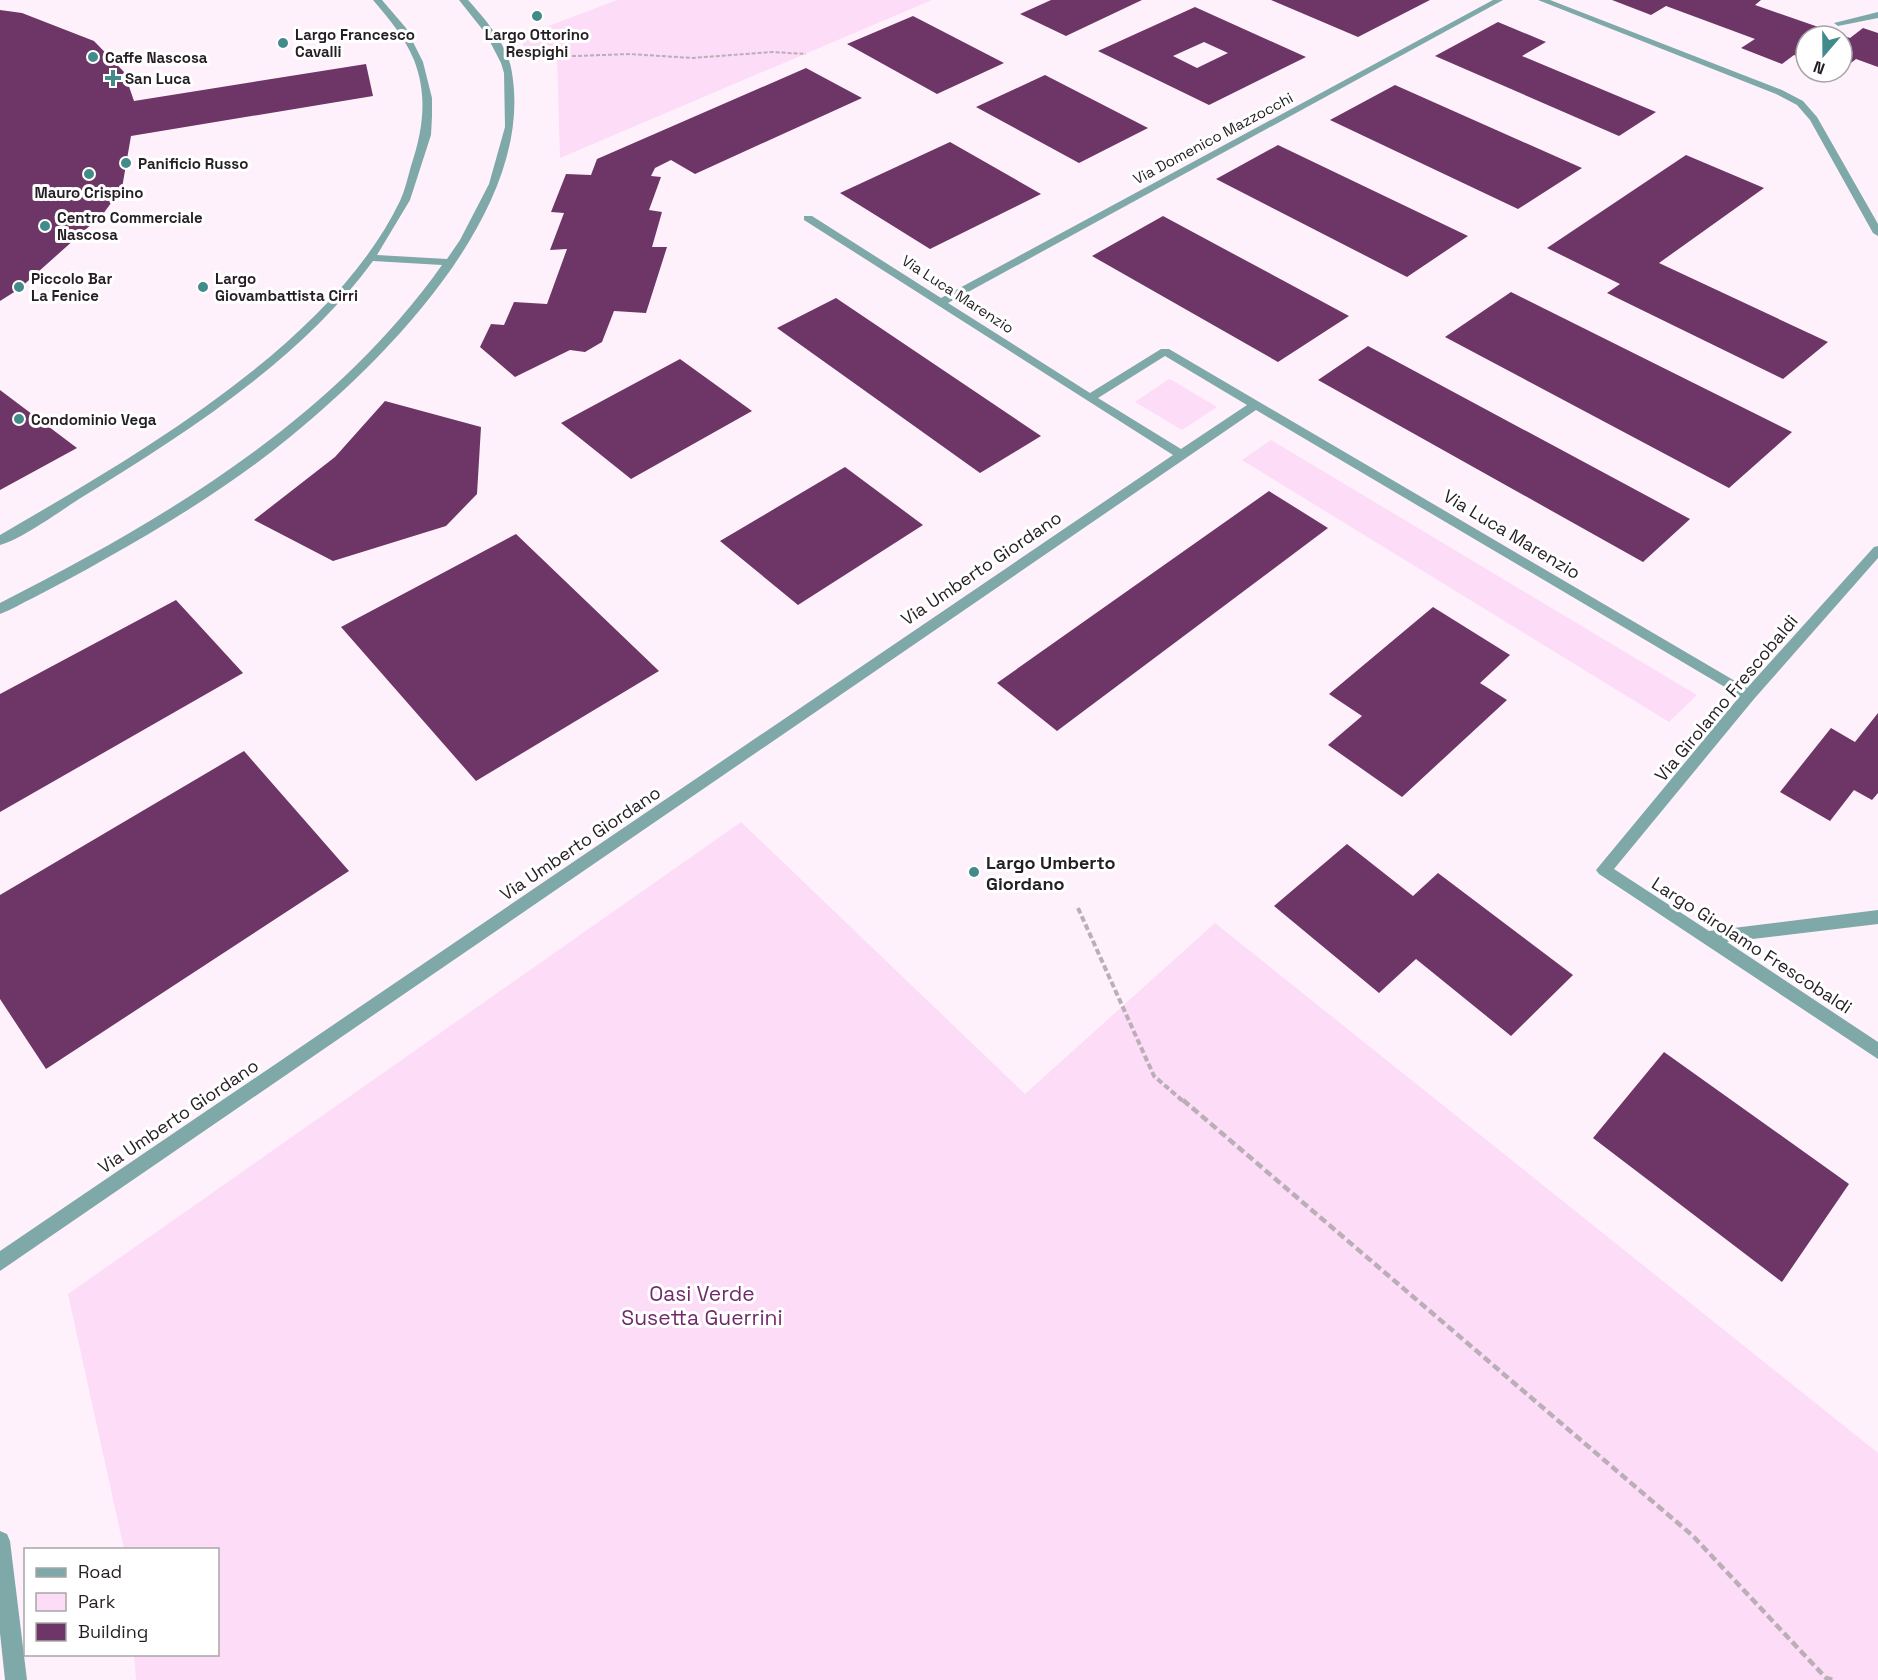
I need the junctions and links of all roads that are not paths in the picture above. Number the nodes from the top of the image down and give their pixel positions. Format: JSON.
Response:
{"nodes":[{"id":1,"x":377,"y":0,"type":"edge"},
{"id":2,"x":464,"y":0,"type":"edge"},
{"id":3,"x":1499,"y":0,"type":"edge"},
{"id":4,"x":1542,"y":0,"type":"edge"},
{"id":5,"x":1878,"y":15,"type":"edge"},
{"id":6,"x":1838,"y":23,"type":"dead end"},
{"id":7,"x":808,"y":218,"type":"dead end"},
{"id":8,"x":1878,"y":233,"type":"edge"},
{"id":9,"x":372,"y":258,"type":"junction"},
{"id":10,"x":450,"y":262,"type":"junction"},
{"id":11,"x":941,"y":302,"type":"junction"},
{"id":12,"x":1090,"y":398,"type":"junction"},
{"id":13,"x":1256,"y":404,"type":"junction"},
{"id":14,"x":1181,"y":455,"type":"junction"},
{"id":15,"x":0,"y":541,"type":"edge"},
{"id":16,"x":1878,"y":550,"type":"edge"},
{"id":17,"x":0,"y":609,"type":"edge"},
{"id":18,"x":1749,"y":695,"type":"junction"},
{"id":19,"x":1604,"y":870,"type":"joint"},
{"id":20,"x":1878,"y":917,"type":"edge"},
{"id":21,"x":1707,"y":938,"type":"junction"},
{"id":22,"x":1878,"y":1051,"type":"edge"},
{"id":23,"x":0,"y":1262,"type":"edge"},
{"id":24,"x":0,"y":1541,"type":"edge"},
{"id":25,"x":16,"y":1680,"type":"edge"}],
"edges":[{"from":1,"to":9,"type":"street"},
{"from":2,"to":10,"type":"street"},
{"from":3,"to":11,"type":"street","name":"Via Domenico Mazzocchi"},
{"from":4,"to":8,"type":"street"},
{"from":5,"to":6,"type":"street"},
{"from":7,"to":11,"type":"street","name":"Via Luca Marenzio"},
{"from":9,"to":10,"type":"street"},
{"from":9,"to":15,"type":"street"},
{"from":10,"to":17,"type":"street"},
{"from":11,"to":12,"type":"street","name":"Via Luca Marenzio"},
{"from":12,"to":13,"type":"street","name":"Via Luca Marenzio"},
{"from":12,"to":14,"type":"street","name":"Via Luca Marenzio"},
{"from":13,"to":14,"type":"street"},
{"from":13,"to":18,"type":"street","name":"Via Luca Marenzio"},
{"from":14,"to":23,"type":"street","name":"Via Umberto Giordano"},
{"from":16,"to":18,"type":"street","name":"Via Girolamo Frescobaldi"},
{"from":18,"to":19,"type":"street","name":"Via Girolamo Frescobaldi"},
{"from":19,"to":21,"type":"street","name":"Largo Girolamo Frescobaldi"},
{"from":20,"to":21,"type":"street"},
{"from":21,"to":22,"type":"street","name":"Largo Girolamo Frescobaldi"},
{"from":24,"to":25,"type":"street"}]}
